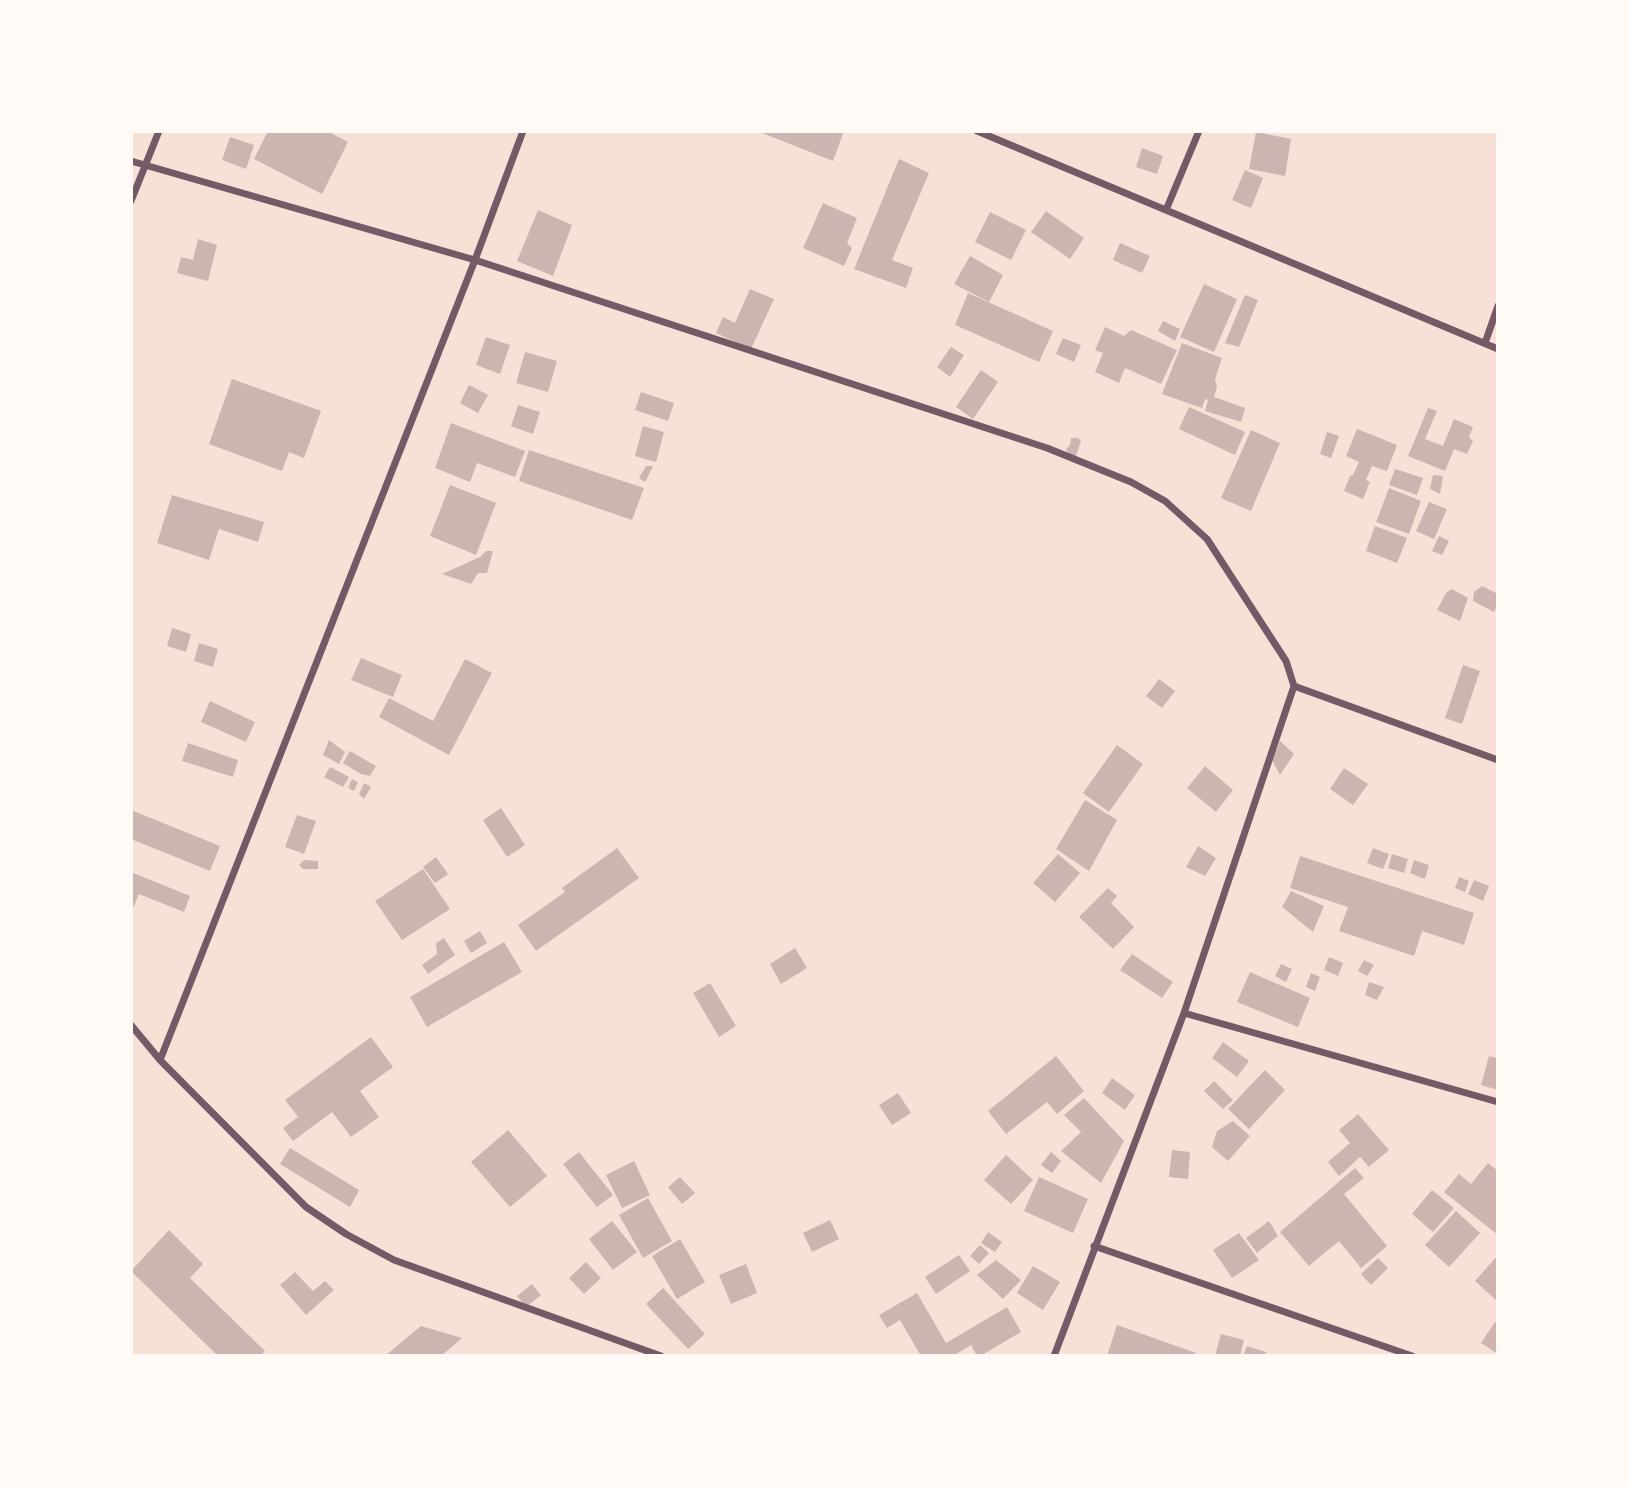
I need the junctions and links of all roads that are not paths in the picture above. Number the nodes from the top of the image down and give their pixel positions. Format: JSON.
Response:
{"nodes":[{"id":1,"x":159,"y":131,"type":"edge"},
{"id":2,"x":523,"y":131,"type":"edge"},
{"id":3,"x":977,"y":131,"type":"edge"},
{"id":4,"x":1199,"y":131,"type":"edge"},
{"id":5,"x":131,"y":161,"type":"edge"},
{"id":6,"x":145,"y":165,"type":"junction"},
{"id":7,"x":131,"y":201,"type":"edge"},
{"id":8,"x":1166,"y":210,"type":"junction"},
{"id":9,"x":475,"y":260,"type":"junction"},
{"id":10,"x":1498,"y":306,"type":"edge"},
{"id":11,"x":1485,"y":344,"type":"junction"},
{"id":12,"x":1498,"y":349,"type":"edge"},
{"id":13,"x":1294,"y":686,"type":"junction"},
{"id":14,"x":1498,"y":760,"type":"edge"},
{"id":15,"x":1184,"y":1013,"type":"junction"},
{"id":16,"x":131,"y":1026,"type":"edge"},
{"id":17,"x":160,"y":1060,"type":"junction"},
{"id":18,"x":1498,"y":1102,"type":"edge"},
{"id":19,"x":1094,"y":1246,"type":"junction"},
{"id":20,"x":661,"y":1356,"type":"edge"},
{"id":21,"x":1054,"y":1356,"type":"edge"},
{"id":22,"x":1412,"y":1356,"type":"edge"}],
"edges":[{"from":1,"to":6,"type":"street"},
{"from":2,"to":9,"type":"street"},
{"from":3,"to":8,"type":"street"},
{"from":4,"to":8,"type":"street"},
{"from":5,"to":6,"type":"street"},
{"from":6,"to":7,"type":"street"},
{"from":6,"to":9,"type":"street"},
{"from":8,"to":11,"type":"street"},
{"from":9,"to":13,"type":"street"},
{"from":9,"to":17,"type":"street"},
{"from":10,"to":11,"type":"street"},
{"from":11,"to":12,"type":"street"},
{"from":13,"to":14,"type":"street"},
{"from":13,"to":15,"type":"street"},
{"from":15,"to":18,"type":"street"},
{"from":15,"to":19,"type":"street"},
{"from":16,"to":17,"type":"street"},
{"from":17,"to":20,"type":"street"},
{"from":19,"to":21,"type":"street"},
{"from":19,"to":22,"type":"street"}]}
